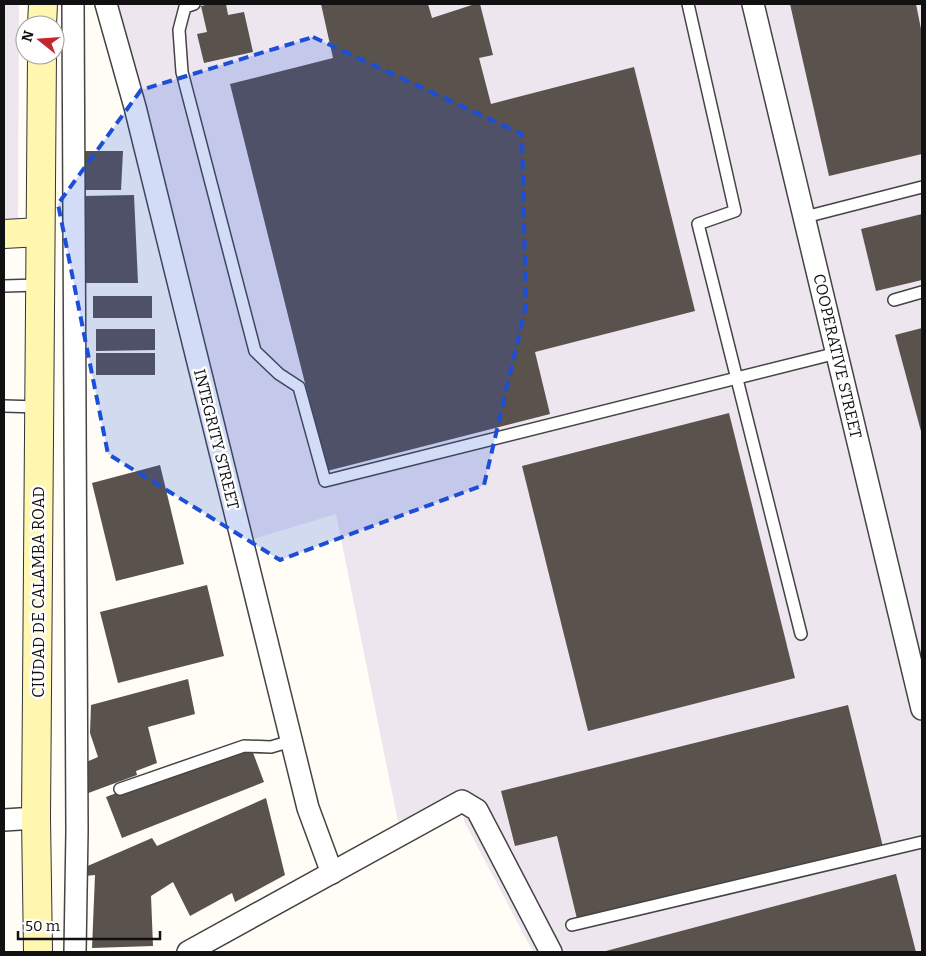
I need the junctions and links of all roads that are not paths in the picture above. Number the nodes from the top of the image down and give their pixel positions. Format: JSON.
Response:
{"nodes":[{"id":1,"x":72,"y":4,"type":"edge"},
{"id":2,"x":106,"y":4,"type":"edge"},
{"id":3,"x":194,"y":4,"type":"edge"},
{"id":4,"x":688,"y":4,"type":"edge"},
{"id":5,"x":753,"y":4,"type":"edge"},
{"id":6,"x":42,"y":65,"type":"edge"},
{"id":7,"x":922,"y":187,"type":"edge"},
{"id":8,"x":805,"y":217,"type":"junction"},
{"id":9,"x":40,"y":232,"type":"junction"},
{"id":10,"x":4,"y":234,"type":"edge"},
{"id":11,"x":40,"y":285,"type":"junction"},
{"id":12,"x":4,"y":286,"type":"edge"},
{"id":13,"x":922,"y":292,"type":"edge"},
{"id":14,"x":894,"y":300,"type":"dead end"},
{"id":15,"x":837,"y":353,"type":"junction"},
{"id":16,"x":737,"y":378,"type":"junction"},
{"id":17,"x":4,"y":406,"type":"edge"},
{"id":18,"x":39,"y":407,"type":"junction"},
{"id":19,"x":801,"y":634,"type":"dead end"},
{"id":20,"x":922,"y":709,"type":"edge"},
{"id":21,"x":291,"y":740,"type":"junction"},
{"id":22,"x":120,"y":788,"type":"dead end"},
{"id":23,"x":36,"y":818,"type":"junction"},
{"id":24,"x":4,"y":820,"type":"edge"},
{"id":25,"x":922,"y":842,"type":"edge"},
{"id":26,"x":332,"y":873,"type":"junction"},
{"id":27,"x":572,"y":925,"type":"dead end"},
{"id":28,"x":38,"y":952,"type":"edge"},
{"id":29,"x":75,"y":952,"type":"edge"},
{"id":30,"x":188,"y":952,"type":"edge"},
{"id":31,"x":551,"y":952,"type":"edge"}],
"edges":[{"from":1,"to":29,"type":"street"},
{"from":2,"to":21,"type":"street","name":"INTEGRITY STREET"},
{"from":3,"to":16,"type":"lane"},
{"from":4,"to":16,"type":"lane"},
{"from":5,"to":8,"type":"street","name":"COOPERATIVE STREET"},
{"from":6,"to":9,"type":"main road","name":"CIUDAD DE CALAMBA ROAD"},
{"from":7,"to":8,"type":"lane"},
{"from":8,"to":15,"type":"street","name":"COOPERATIVE STREET"},
{"from":9,"to":10,"type":"main road"},
{"from":9,"to":11,"type":"main road","name":"CIUDAD DE CALAMBA ROAD"},
{"from":11,"to":12,"type":"lane"},
{"from":11,"to":18,"type":"main road","name":"CIUDAD DE CALAMBA ROAD"},
{"from":13,"to":14,"type":"lane"},
{"from":15,"to":16,"type":"lane"},
{"from":15,"to":20,"type":"street","name":"COOPERATIVE STREET"},
{"from":16,"to":19,"type":"lane"},
{"from":17,"to":18,"type":"lane"},
{"from":18,"to":23,"type":"main road","name":"CIUDAD DE CALAMBA ROAD"},
{"from":21,"to":22,"type":"lane"},
{"from":21,"to":26,"type":"street","name":"INTEGRITY STREET"},
{"from":23,"to":24,"type":"street"},
{"from":23,"to":28,"type":"main road","name":"CIUDAD DE CALAMBA ROAD"},
{"from":25,"to":27,"type":"lane"},
{"from":26,"to":30,"type":"street"},
{"from":26,"to":31,"type":"street"}]}
